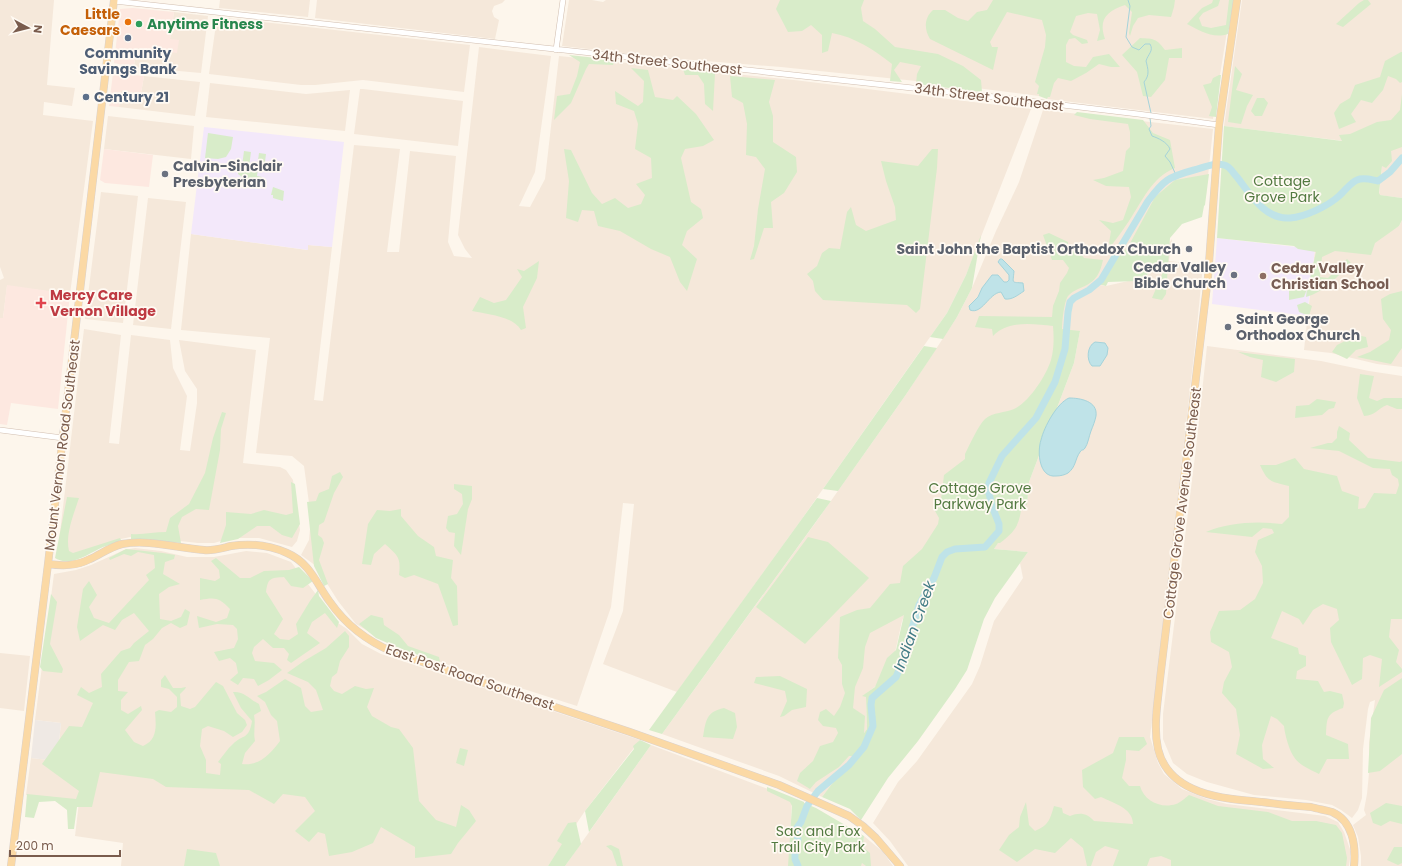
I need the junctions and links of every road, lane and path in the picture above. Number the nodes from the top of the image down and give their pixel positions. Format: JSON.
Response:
{"nodes":[{"id":1,"x":563,"y":0,"type":"edge"},
{"id":2,"x":1237,"y":0,"type":"edge"},
{"id":3,"x":114,"y":1,"type":"edge"},
{"id":4,"x":556,"y":50,"type":"junction"},
{"id":5,"x":1218,"y":125,"type":"junction"},
{"id":6,"x":0,"y":430,"type":"edge"},
{"id":7,"x":63,"y":438,"type":"junction"},
{"id":8,"x":48,"y":564,"type":"junction"},
{"id":9,"x":11,"y":866,"type":"edge"},
{"id":10,"x":900,"y":866,"type":"edge"},
{"id":11,"x":1354,"y":866,"type":"edge"}],
"edges":[{"from":1,"to":4,"type":"street"},
{"from":2,"to":5,"type":"main road","name":"Cottage Grove Avenue Southeast"},
{"from":3,"to":4,"type":"street","name":"34th Street Southeast"},
{"from":3,"to":7,"type":"main road","name":"Mount Vernon Road Southeast"},
{"from":4,"to":5,"type":"street","name":"34th Street Southeast"},
{"from":5,"to":11,"type":"main road","name":"Cottage Grove Avenue Southeast"},
{"from":6,"to":7,"type":"street"},
{"from":7,"to":8,"type":"main road","name":"Mount Vernon Road Southeast"},
{"from":8,"to":9,"type":"main road","name":"Mount Vernon Road Southeast"},
{"from":8,"to":10,"type":"main road","name":"East Post Road Southeast"}]}
